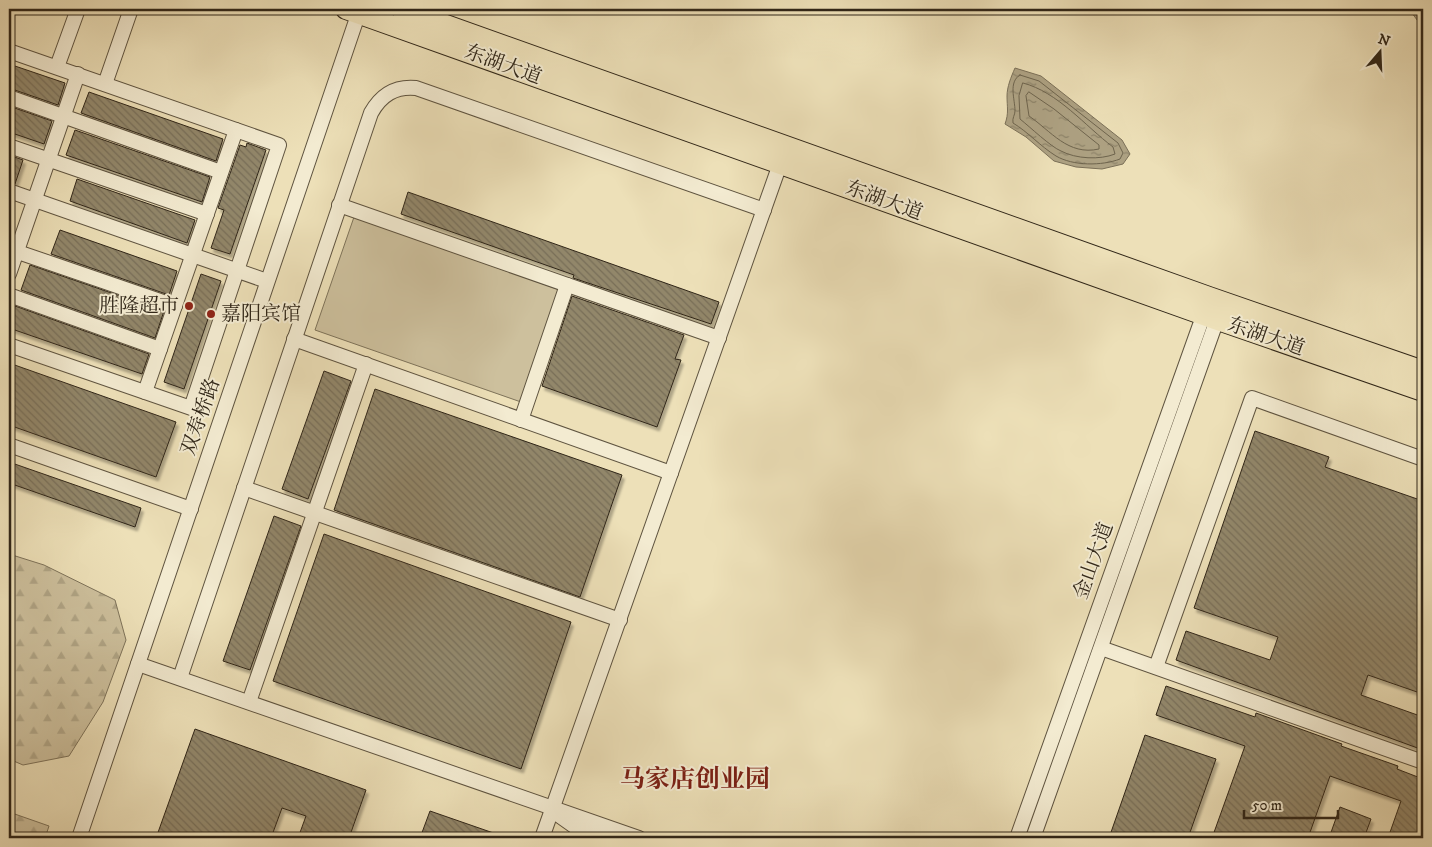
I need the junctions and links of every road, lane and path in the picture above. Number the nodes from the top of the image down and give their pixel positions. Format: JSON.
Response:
{"nodes":[{"id":1,"x":78,"y":9,"type":"edge"},
{"id":2,"x":131,"y":9,"type":"edge"},
{"id":3,"x":401,"y":9,"type":"edge"},
{"id":4,"x":355,"y":10,"type":"edge"},
{"id":5,"x":9,"y":50,"type":"edge"},
{"id":6,"x":57,"y":67,"type":"junction"},
{"id":7,"x":78,"y":74,"type":"junction"},
{"id":8,"x":105,"y":84,"type":"junction"},
{"id":9,"x":9,"y":97,"type":"edge"},
{"id":10,"x":63,"y":116,"type":"junction"},
{"id":11,"x":236,"y":130,"type":"junction"},
{"id":12,"x":9,"y":146,"type":"edge"},
{"id":13,"x":48,"y":160,"type":"junction"},
{"id":14,"x":780,"y":164,"type":"junction"},
{"id":15,"x":221,"y":172,"type":"junction"},
{"id":16,"x":9,"y":191,"type":"edge"},
{"id":17,"x":34,"y":200,"type":"junction"},
{"id":18,"x":340,"y":206,"type":"junction"},
{"id":19,"x":764,"y":210,"type":"junction"},
{"id":20,"x":206,"y":214,"type":"junction"},
{"id":21,"x":13,"y":250,"type":"edge"},
{"id":22,"x":192,"y":255,"type":"junction"},
{"id":23,"x":236,"y":271,"type":"junction"},
{"id":24,"x":9,"y":274,"type":"edge"},
{"id":25,"x":267,"y":281,"type":"junction"},
{"id":26,"x":567,"y":285,"type":"junction"},
{"id":27,"x":9,"y":295,"type":"edge"},
{"id":28,"x":175,"y":306,"type":"junction"},
{"id":29,"x":1213,"y":309,"type":"junction"},
{"id":30,"x":719,"y":338,"type":"junction"},
{"id":31,"x":294,"y":339,"type":"junction"},
{"id":32,"x":9,"y":345,"type":"edge"},
{"id":33,"x":160,"y":349,"type":"junction"},
{"id":34,"x":366,"y":364,"type":"junction"},
{"id":35,"x":1423,"y":371,"type":"edge"},
{"id":36,"x":1423,"y":391,"type":"edge"},
{"id":37,"x":145,"y":392,"type":"junction"},
{"id":38,"x":521,"y":420,"type":"junction"},
{"id":39,"x":9,"y":445,"type":"edge"},
{"id":40,"x":1423,"y":459,"type":"edge"},
{"id":41,"x":671,"y":473,"type":"junction"},
{"id":42,"x":244,"y":488,"type":"junction"},
{"id":43,"x":191,"y":509,"type":"junction"},
{"id":44,"x":315,"y":513,"type":"junction"},
{"id":45,"x":620,"y":620,"type":"junction"},
{"id":46,"x":1101,"y":648,"type":"junction"},
{"id":47,"x":138,"y":664,"type":"junction"},
{"id":48,"x":1156,"y":667,"type":"junction"},
{"id":49,"x":180,"y":678,"type":"junction"},
{"id":50,"x":249,"y":702,"type":"junction"},
{"id":51,"x":1423,"y":762,"type":"edge"},
{"id":52,"x":552,"y":809,"type":"junction"},
{"id":53,"x":79,"y":838,"type":"edge"},
{"id":54,"x":542,"y":838,"type":"edge"},
{"id":55,"x":602,"y":838,"type":"edge"},
{"id":56,"x":639,"y":838,"type":"edge"},
{"id":57,"x":1017,"y":838,"type":"edge"},
{"id":58,"x":1033,"y":838,"type":"edge"}],
"edges":[{"from":1,"to":6,"type":"street"},
{"from":2,"to":8,"type":"street"},
{"from":3,"to":29,"type":"highway","name":"东湖大道"},
{"from":4,"to":14,"type":"highway","name":"东湖大道"},
{"from":4,"to":25,"type":"street","name":"双寿桥路"},
{"from":5,"to":6,"type":"street"},
{"from":6,"to":7,"type":"street"},
{"from":7,"to":8,"type":"street"},
{"from":7,"to":10,"type":"street"},
{"from":8,"to":11,"type":"street"},
{"from":9,"to":10,"type":"street"},
{"from":10,"to":13,"type":"street"},
{"from":10,"to":15,"type":"street"},
{"from":11,"to":15,"type":"street"},
{"from":11,"to":23,"type":"street"},
{"from":12,"to":13,"type":"street"},
{"from":13,"to":17,"type":"street"},
{"from":13,"to":20,"type":"street"},
{"from":14,"to":19,"type":"street"},
{"from":14,"to":29,"type":"highway","name":"东湖大道"},
{"from":15,"to":20,"type":"street"},
{"from":16,"to":17,"type":"street"},
{"from":17,"to":21,"type":"street"},
{"from":17,"to":22,"type":"street"},
{"from":18,"to":19,"type":"street"},
{"from":18,"to":26,"type":"street"},
{"from":18,"to":31,"type":"street"},
{"from":19,"to":30,"type":"street"},
{"from":20,"to":22,"type":"street"},
{"from":21,"to":24,"type":"street"},
{"from":21,"to":28,"type":"street"},
{"from":22,"to":23,"type":"street"},
{"from":22,"to":28,"type":"street"},
{"from":23,"to":25,"type":"street"},
{"from":23,"to":37,"type":"street"},
{"from":25,"to":43,"type":"street","name":"双寿桥路"},
{"from":26,"to":30,"type":"street"},
{"from":26,"to":38,"type":"street"},
{"from":27,"to":33,"type":"street"},
{"from":28,"to":33,"type":"street"},
{"from":29,"to":35,"type":"highway","name":"东湖大道"},
{"from":29,"to":36,"type":"highway","name":"东湖大道"},
{"from":29,"to":46,"type":"street","name":"金山大道"},
{"from":29,"to":57,"type":"street","name":"金山大道"},
{"from":30,"to":41,"type":"street"},
{"from":31,"to":34,"type":"street"},
{"from":31,"to":42,"type":"street"},
{"from":32,"to":37,"type":"street"},
{"from":33,"to":37,"type":"street"},
{"from":34,"to":38,"type":"street"},
{"from":34,"to":44,"type":"street"},
{"from":38,"to":41,"type":"street"},
{"from":39,"to":43,"type":"street"},
{"from":40,"to":48,"type":"street"},
{"from":41,"to":45,"type":"street"},
{"from":42,"to":44,"type":"street"},
{"from":42,"to":49,"type":"street"},
{"from":43,"to":47,"type":"street","name":"双寿桥路"},
{"from":44,"to":45,"type":"street"},
{"from":44,"to":50,"type":"street"},
{"from":45,"to":52,"type":"street"},
{"from":46,"to":48,"type":"street"},
{"from":46,"to":58,"type":"street","name":"金山大道"},
{"from":47,"to":49,"type":"street"},
{"from":47,"to":53,"type":"street","name":"双寿桥路"},
{"from":48,"to":51,"type":"street"},
{"from":49,"to":50,"type":"street"},
{"from":50,"to":52,"type":"street"},
{"from":52,"to":54,"type":"street"},
{"from":52,"to":55,"type":"street"},
{"from":52,"to":56,"type":"street"}]}
